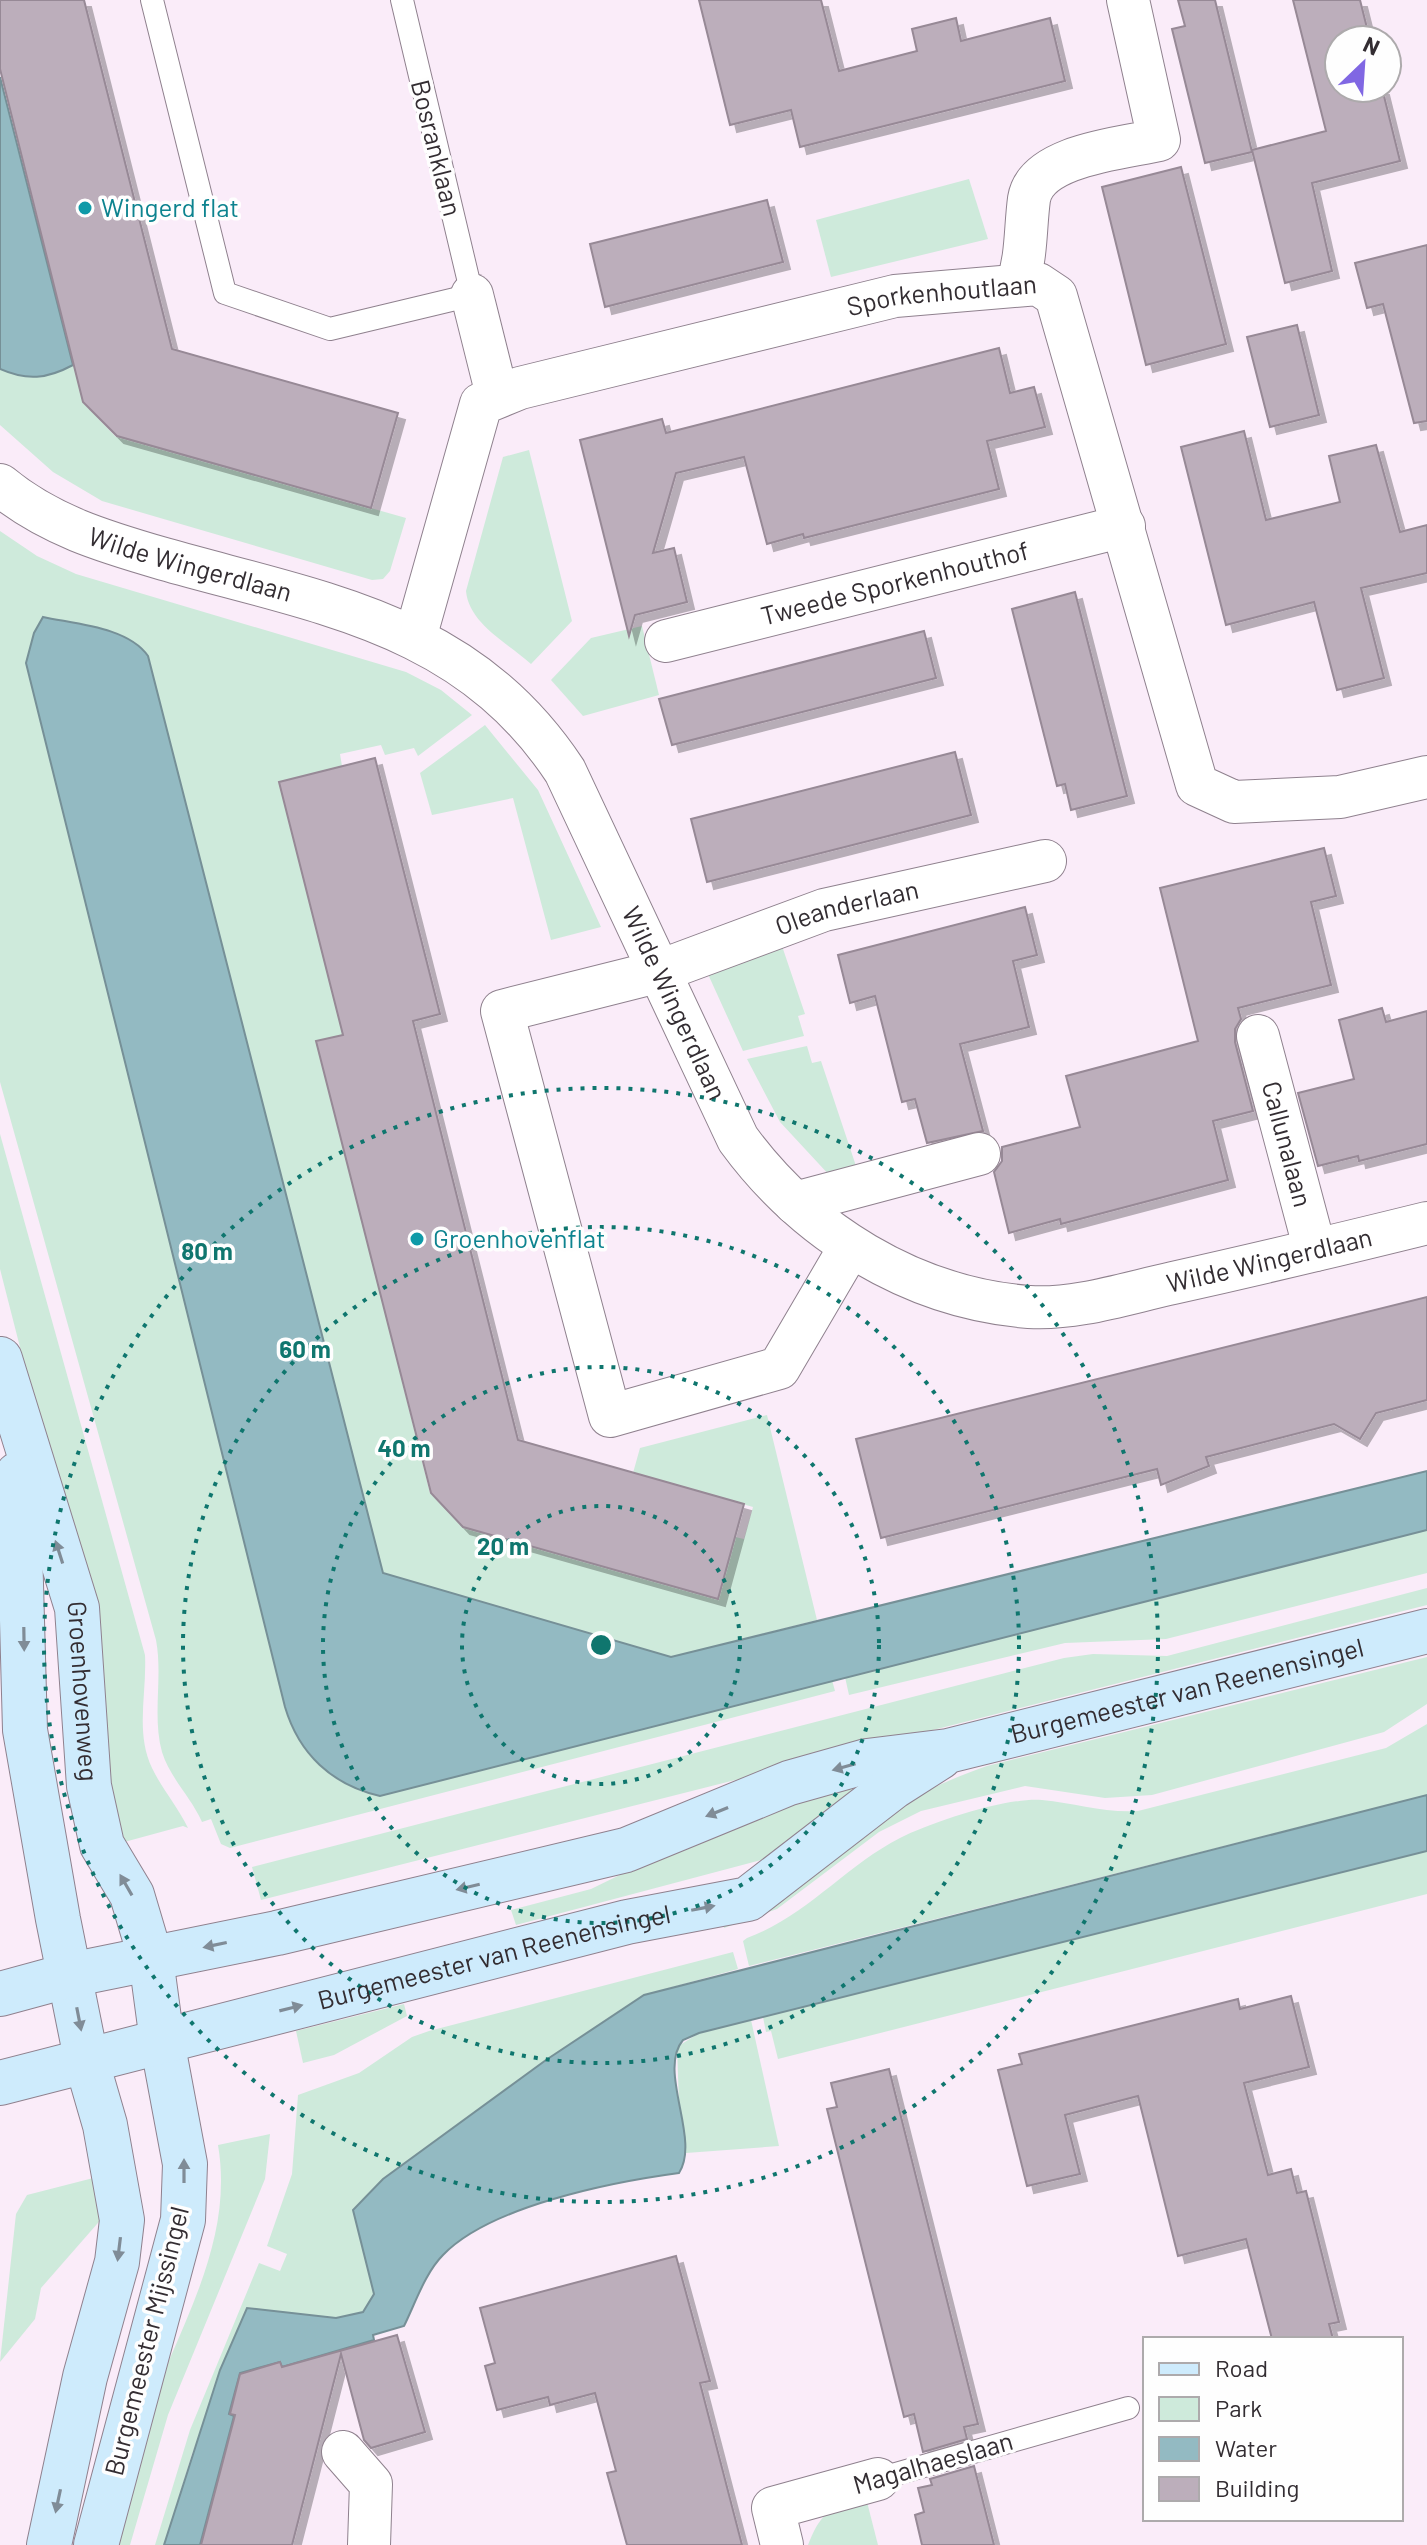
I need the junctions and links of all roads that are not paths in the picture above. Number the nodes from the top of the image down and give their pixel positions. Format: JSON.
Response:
{"nodes":[{"id":1,"x":152,"y":0,"type":"edge"},
{"id":2,"x":402,"y":0,"type":"edge"},
{"id":3,"x":1128,"y":0,"type":"edge"},
{"id":4,"x":1017,"y":285,"type":"junction"},
{"id":5,"x":472,"y":295,"type":"junction"},
{"id":6,"x":497,"y":395,"type":"junction"},
{"id":7,"x":0,"y":485,"type":"edge"},
{"id":8,"x":1124,"y":526,"type":"junction"},
{"id":9,"x":415,"y":638,"type":"junction"},
{"id":10,"x":666,"y":641,"type":"dead end"},
{"id":11,"x":1427,"y":777,"type":"edge"},
{"id":12,"x":1045,"y":861,"type":"dead end"},
{"id":13,"x":657,"y":972,"type":"junction"},
{"id":14,"x":1258,"y":1036,"type":"dead end"},
{"id":15,"x":979,"y":1154,"type":"dead end"},
{"id":16,"x":795,"y":1203,"type":"junction"},
{"id":17,"x":1427,"y":1223,"type":"edge"},
{"id":18,"x":850,"y":1247,"type":"junction"},
{"id":19,"x":1315,"y":1250,"type":"junction"},
{"id":20,"x":0,"y":1359,"type":"edge"},
{"id":21,"x":16,"y":1421,"type":"junction"},
{"id":22,"x":1427,"y":1631,"type":"edge"},
{"id":23,"x":948,"y":1751,"type":"junction"},
{"id":24,"x":151,"y":1959,"type":"junction"},
{"id":25,"x":70,"y":1975,"type":"junction"},
{"id":26,"x":0,"y":1994,"type":"edge"},
{"id":27,"x":162,"y":2041,"type":"junction"},
{"id":28,"x":87,"y":2063,"type":"junction"},
{"id":29,"x":0,"y":2083,"type":"edge"},
{"id":30,"x":1128,"y":2408,"type":"dead end"},
{"id":31,"x":343,"y":2452,"type":"dead end"},
{"id":32,"x":878,"y":2479,"type":"joint"},
{"id":33,"x":49,"y":2545,"type":"edge"},
{"id":34,"x":96,"y":2545,"type":"edge"},
{"id":35,"x":369,"y":2545,"type":"edge"},
{"id":36,"x":782,"y":2545,"type":"edge"}],
"edges":[{"from":1,"to":5,"type":"lane"},
{"from":2,"to":5,"type":"lane","name":"Bosranklaan"},
{"from":3,"to":4,"type":"street"},
{"from":4,"to":6,"type":"street","name":"Sporkenhoutlaan"},
{"from":4,"to":8,"type":"street","name":"Sporkenhoutlaan"},
{"from":5,"to":6,"type":"street","name":"Bosranklaan"},
{"from":6,"to":9,"type":"street"},
{"from":7,"to":9,"type":"street","name":"Wilde Wingerdlaan"},
{"from":8,"to":10,"type":"street","name":"Tweede Sporkenhouthof"},
{"from":8,"to":11,"type":"street","name":"Sporkenhoutlaan"},
{"from":9,"to":13,"type":"street","name":"Wilde Wingerdlaan"},
{"from":12,"to":13,"type":"street","name":"Oleanderlaan"},
{"from":13,"to":16,"type":"street","name":"Wilde Wingerdlaan"},
{"from":13,"to":18,"type":"street","name":"Oleanderlaan"},
{"from":14,"to":19,"type":"street","name":"Callunalaan"},
{"from":15,"to":16,"type":"street"},
{"from":16,"to":18,"type":"street","name":"Wilde Wingerdlaan"},
{"from":17,"to":19,"type":"street","name":"Wilde Wingerdlaan"},
{"from":18,"to":19,"type":"street","name":"Wilde Wingerdlaan"},
{"from":20,"to":21,"type":"main road","name":"Groenhovenweg"},
{"from":24,"to":21,"type":"main road","name":"Groenhovenweg","one_way":true},
{"from":21,"to":25,"type":"main road","name":"Groenhovenweg","one_way":true},
{"from":22,"to":23,"type":"main road","name":"Burgemeester van Reenensingel"},
{"from":23,"to":24,"type":"main road","name":"Burgemeester van Reenensingel","one_way":true},
{"from":27,"to":23,"type":"main road","name":"Burgemeester van Reenensingel","one_way":true},
{"from":24,"to":25,"type":"main road","name":"Burgemeester van Reenensingel"},
{"from":24,"to":27,"type":"main road","name":"Groenhovenweg"},
{"from":25,"to":26,"type":"main road","name":"Burgemeester van Reenensingel"},
{"from":25,"to":28,"type":"main road","name":"Groenhovenweg","one_way":true},
{"from":27,"to":28,"type":"main road","name":"Burgemeester van Reenensingel"},
{"from":34,"to":27,"type":"main road","name":"Burgemeester Mijssingel","one_way":true},
{"from":28,"to":29,"type":"main road","name":"Burgemeester van Reenensingel"},
{"from":28,"to":33,"type":"main road","name":"Burgemeester Mijssingel","one_way":true},
{"from":30,"to":32,"type":"lane","name":"Magalhaeslaan"},
{"from":31,"to":35,"type":"street"},
{"from":32,"to":36,"type":"street","name":"Magalhaeslaan"}]}
